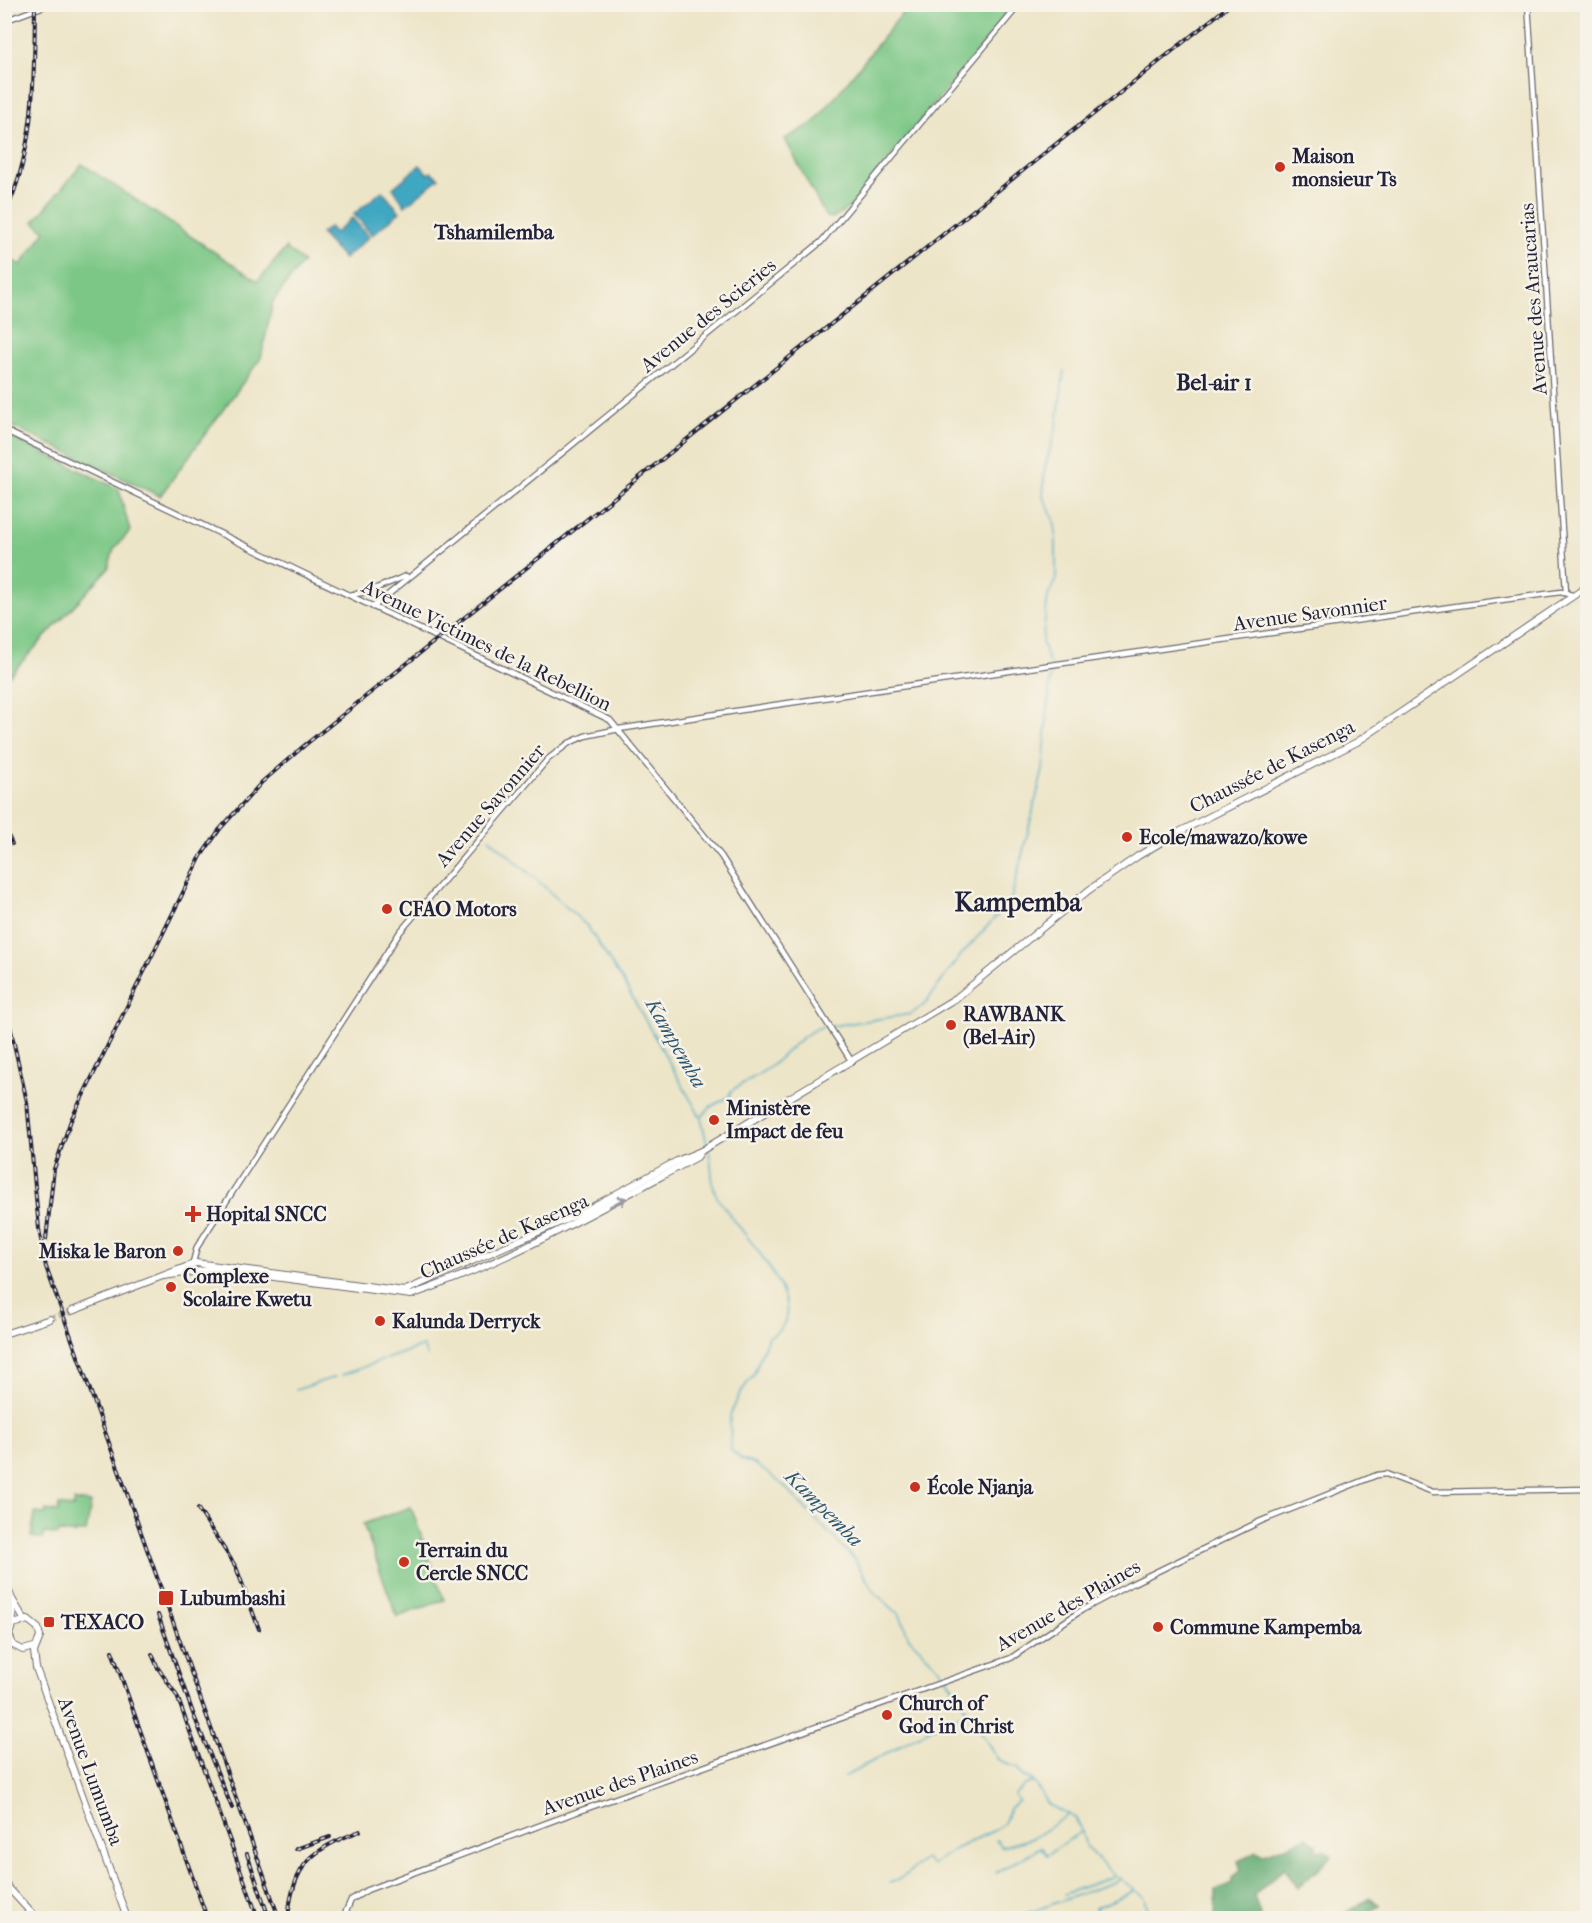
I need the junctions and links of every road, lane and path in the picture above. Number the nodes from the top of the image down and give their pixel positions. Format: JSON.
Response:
{"nodes":[{"id":1,"x":50,"y":4,"type":"edge"},
{"id":2,"x":1020,"y":4,"type":"edge"},
{"id":3,"x":1528,"y":4,"type":"edge"},
{"id":4,"x":4,"y":21,"type":"edge"},
{"id":5,"x":4,"y":430,"type":"edge"},
{"id":6,"x":413,"y":572,"type":"junction"},
{"id":7,"x":1587,"y":586,"type":"edge"},
{"id":8,"x":1569,"y":593,"type":"junction"},
{"id":9,"x":347,"y":595,"type":"junction"},
{"id":10,"x":373,"y":607,"type":"junction"},
{"id":11,"x":619,"y":729,"type":"junction"},
{"id":12,"x":852,"y":1062,"type":"junction"},
{"id":13,"x":702,"y":1151,"type":"junction"},
{"id":14,"x":581,"y":1213,"type":"junction"},
{"id":15,"x":584,"y":1220,"type":"junction"},
{"id":16,"x":190,"y":1267,"type":"junction"},
{"id":17,"x":72,"y":1311,"type":"tunnel mouth"},
{"id":18,"x":50,"y":1319,"type":"tunnel mouth"},
{"id":19,"x":4,"y":1335,"type":"edge"},
{"id":20,"x":1587,"y":1489,"type":"edge"},
{"id":21,"x":4,"y":1580,"type":"edge"},
{"id":22,"x":12,"y":1599,"type":"junction"},
{"id":23,"x":24,"y":1619,"type":"junction"},
{"id":24,"x":14,"y":1623,"type":"junction"},
{"id":25,"x":34,"y":1647,"type":"junction"},
{"id":26,"x":20,"y":1650,"type":"junction"},
{"id":27,"x":36,"y":1668,"type":"junction"},
{"id":28,"x":4,"y":1883,"type":"edge"},
{"id":29,"x":36,"y":1918,"type":"edge"},
{"id":30,"x":127,"y":1918,"type":"edge"},
{"id":31,"x":343,"y":1918,"type":"edge"}],
"edges":[{"from":1,"to":4,"type":"street"},
{"from":2,"to":6,"type":"street","name":"Avenue des Scieries"},
{"from":3,"to":8,"type":"street","name":"Avenue des Araucarias"},
{"from":5,"to":9,"type":"street","name":"Avenue Victimes de la Rebellion"},
{"from":6,"to":9,"type":"street"},
{"from":6,"to":10,"type":"street","name":"Avenue des Scieries"},
{"from":7,"to":8,"type":"main road","name":"Chaussée de Kasenga"},
{"from":8,"to":11,"type":"street","name":"Avenue Savonnier"},
{"from":8,"to":12,"type":"main road","name":"Chaussée de Kasenga"},
{"from":9,"to":10,"type":"street","name":"Avenue Victimes de la Rebellion"},
{"from":10,"to":11,"type":"street","name":"Avenue Victimes de la Rebellion"},
{"from":11,"to":12,"type":"street","name":"Avenue Victimes de la Rebellion"},
{"from":11,"to":16,"type":"street","name":"Avenue Savonnier"},
{"from":12,"to":13,"type":"main road","name":"Chaussée de Kasenga"},
{"from":13,"to":14,"type":"main road","name":"Chaussée de Kasenga"},
{"from":15,"to":13,"type":"main road","name":"Chaussée de Kasenga","one_way":true},
{"from":14,"to":15,"type":"main road"},
{"from":14,"to":16,"type":"main road","name":"Chaussée de Kasenga"},
{"from":15,"to":16,"type":"main road","name":"Chaussée de Kasenga"},
{"from":16,"to":17,"type":"main road","name":"Chaussée de Kasenga"},
{"from":18,"to":19,"type":"main road"},
{"from":20,"to":31,"type":"street","name":"Avenue des Plaines"},
{"from":21,"to":22,"type":"main road"},
{"from":22,"to":23,"type":"main road"},
{"from":22,"to":24,"type":"main road"},
{"from":23,"to":24,"type":"main road"},
{"from":23,"to":25,"type":"main road"},
{"from":24,"to":26,"type":"main road"},
{"from":25,"to":26,"type":"main road"},
{"from":25,"to":27,"type":"main road"},
{"from":26,"to":27,"type":"main road"},
{"from":27,"to":30,"type":"main road","name":"Avenue Lumumba"},
{"from":28,"to":29,"type":"main road"}]}
